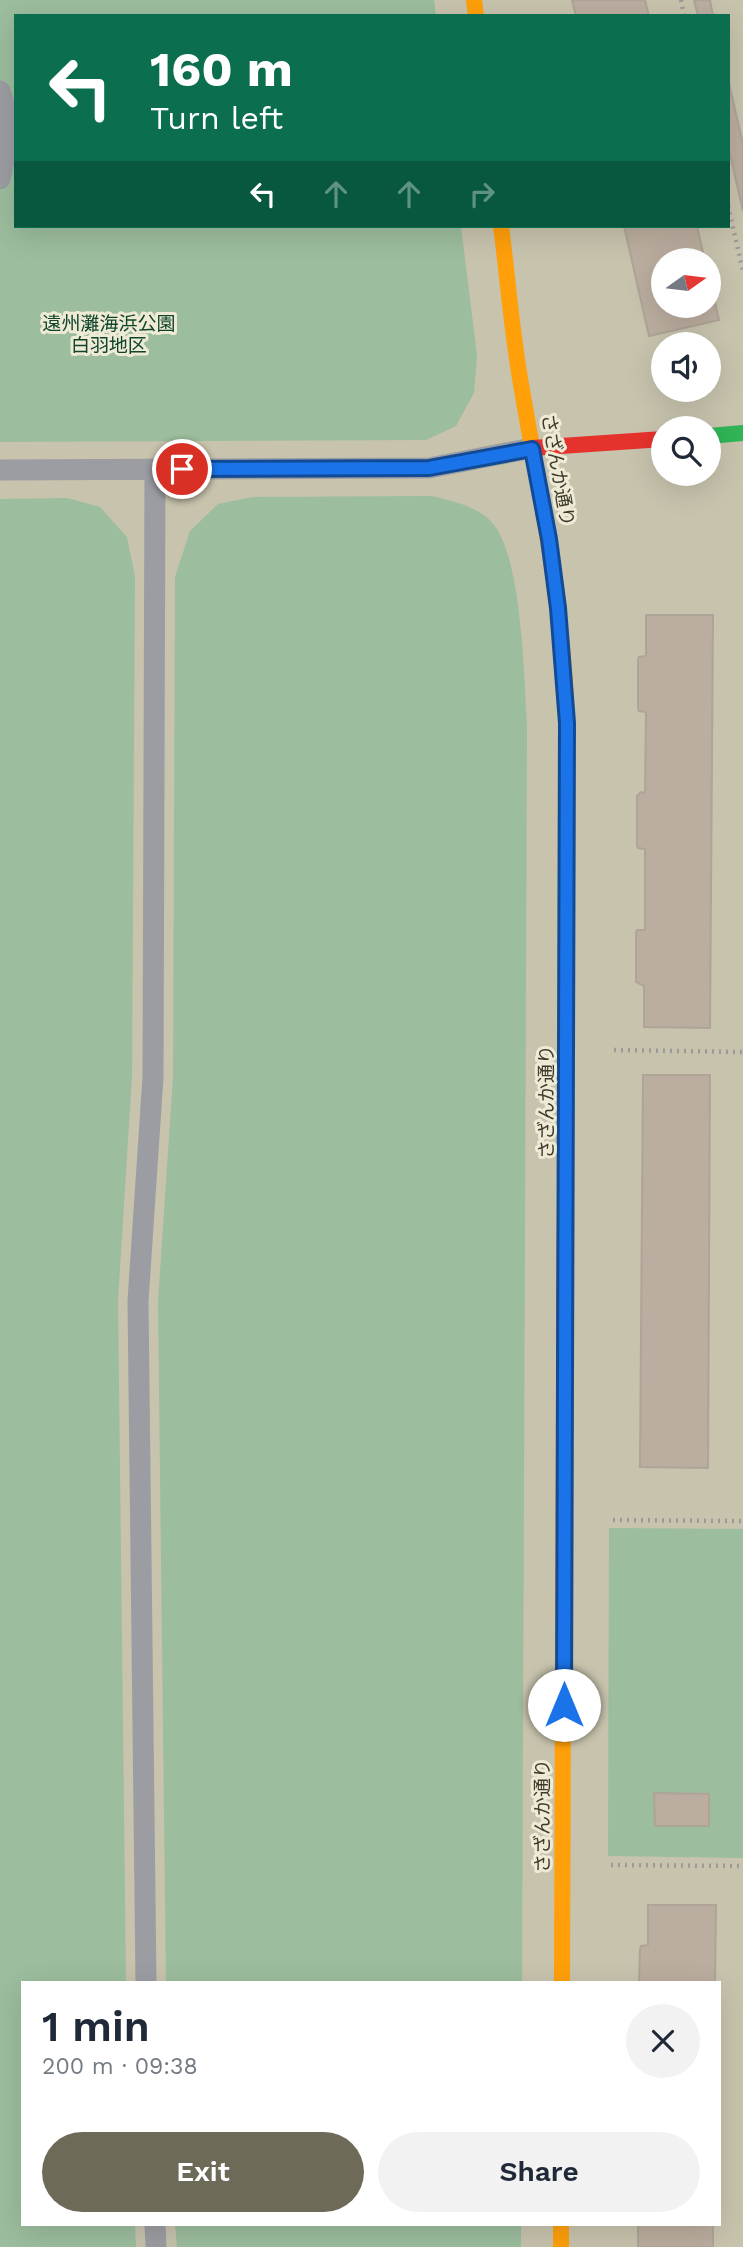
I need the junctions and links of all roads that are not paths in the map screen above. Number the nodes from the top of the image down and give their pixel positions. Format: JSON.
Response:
{"nodes":[{"id":1,"x":0,"y":91,"type":"edge"},
{"id":2,"x":0,"y":179,"type":"edge"},
{"id":3,"x":500,"y":228,"type":"edge"},
{"id":4,"x":743,"y":433,"type":"edge"},
{"id":5,"x":721,"y":435,"type":"edge"},
{"id":6,"x":651,"y":440,"type":"edge"},
{"id":7,"x":532,"y":449,"type":"junction"},
{"id":8,"x":155,"y":469,"type":"junction"},
{"id":9,"x":0,"y":470,"type":"edge"},
{"id":10,"x":146,"y":1981,"type":"edge"},
{"id":11,"x":562,"y":1981,"type":"edge"},
{"id":12,"x":155,"y":2226,"type":"edge"},
{"id":13,"x":561,"y":2226,"type":"edge"},
{"id":14,"x":156,"y":2247,"type":"edge"},
{"id":15,"x":561,"y":2247,"type":"edge"}],
"edges":[{"from":1,"to":2,"type":"lane"},
{"from":3,"to":7,"type":"street","name":"さざんか通り"},
{"from":4,"to":5,"type":"street"},
{"from":6,"to":7,"type":"street"},
{"from":7,"to":8,"type":"lane"},
{"from":7,"to":11,"type":"street","name":"さざんか通り"},
{"from":8,"to":9,"type":"lane"},
{"from":8,"to":10,"type":"lane"},
{"from":12,"to":14,"type":"lane"},
{"from":13,"to":15,"type":"street"}]}
